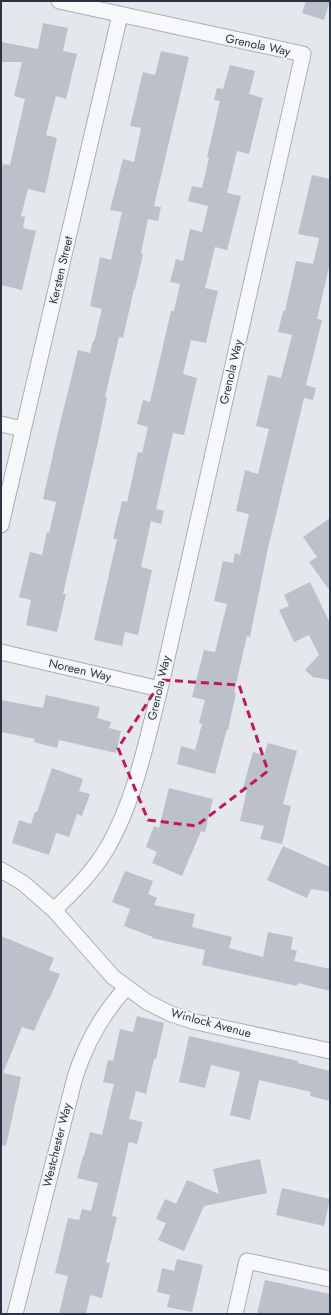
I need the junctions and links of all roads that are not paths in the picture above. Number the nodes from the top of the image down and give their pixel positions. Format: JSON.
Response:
{"nodes":[{"id":1,"x":59,"y":1,"type":"edge"},
{"id":2,"x":120,"y":15,"type":"junction"},
{"id":3,"x":1,"y":424,"type":"edge"},
{"id":4,"x":23,"y":429,"type":"junction"},
{"id":5,"x":1,"y":525,"type":"edge"},
{"id":6,"x":1,"y":652,"type":"edge"},
{"id":7,"x":160,"y":689,"type":"junction"},
{"id":8,"x":1,"y":870,"type":"edge"},
{"id":9,"x":54,"y":910,"type":"junction"},
{"id":10,"x":126,"y":988,"type":"junction"},
{"id":11,"x":330,"y":1051,"type":"edge"},
{"id":12,"x":330,"y":1279,"type":"edge"},
{"id":13,"x":15,"y":1314,"type":"edge"},
{"id":14,"x":235,"y":1314,"type":"edge"}],
"edges":[{"from":1,"to":2,"type":"street","name":"Grenola Way"},
{"from":2,"to":4,"type":"street","name":"Kersten Street"},
{"from":2,"to":7,"type":"street","name":"Grenola Way"},
{"from":3,"to":4,"type":"street"},
{"from":4,"to":5,"type":"street","name":"Kersten Street"},
{"from":6,"to":7,"type":"street","name":"Noreen Way"},
{"from":7,"to":9,"type":"street","name":"Grenola Way"},
{"from":8,"to":9,"type":"street","name":"Winlock Avenue"},
{"from":9,"to":10,"type":"street","name":"Winlock Avenue"},
{"from":10,"to":11,"type":"street","name":"Winlock Avenue"},
{"from":10,"to":13,"type":"street","name":"Westchester Way"},
{"from":12,"to":14,"type":"street"}]}
